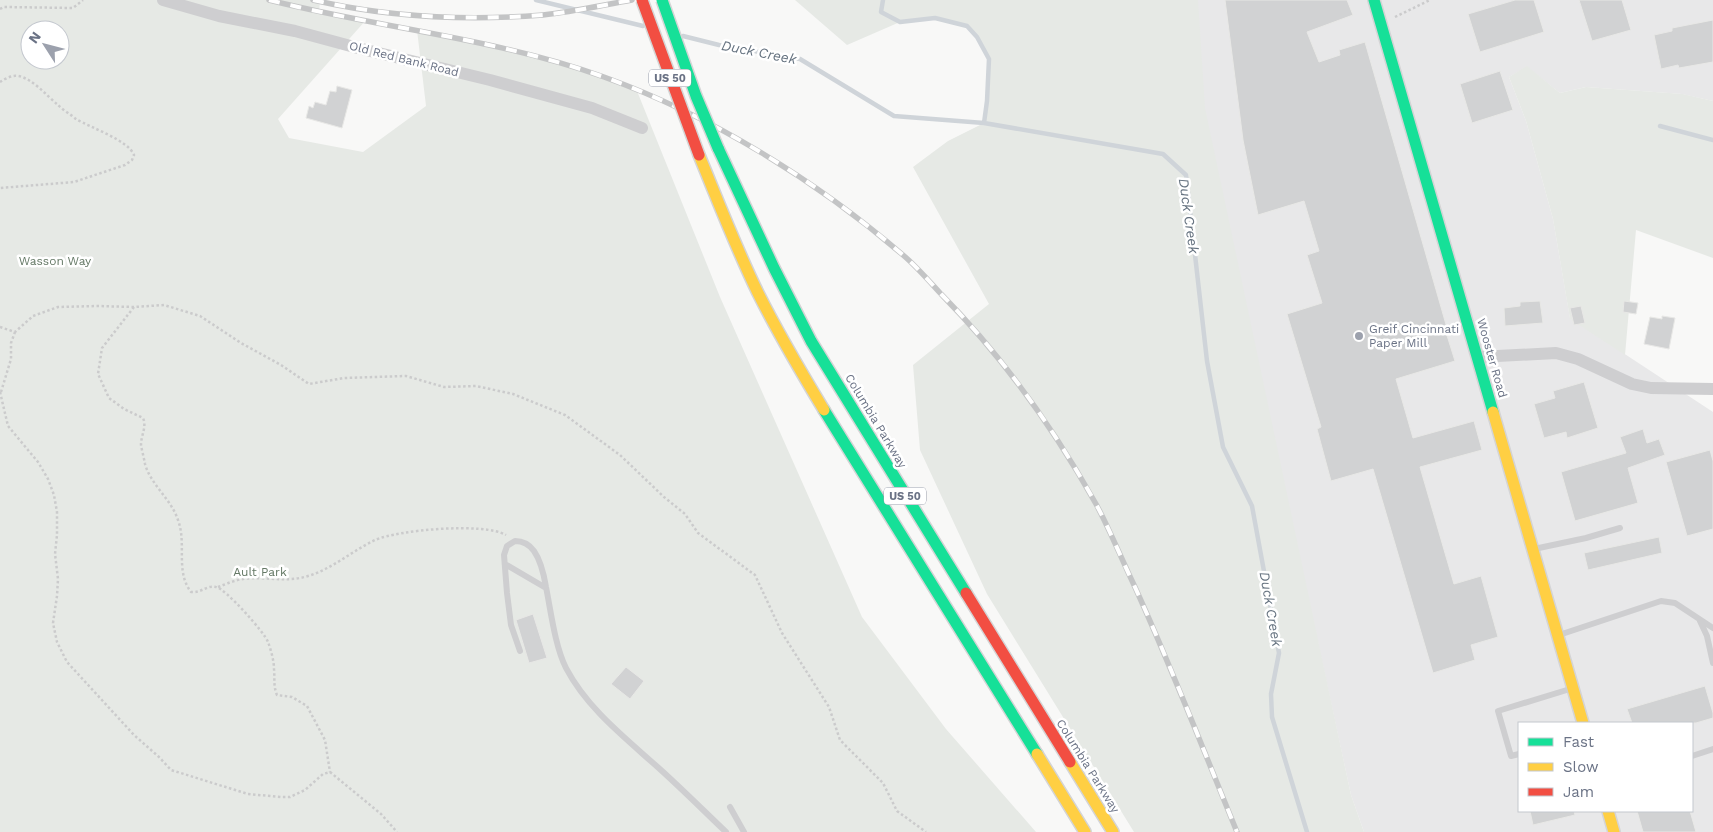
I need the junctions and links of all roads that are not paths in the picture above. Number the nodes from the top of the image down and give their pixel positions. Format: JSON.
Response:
{"nodes":[{"id":1,"x":163,"y":0,"type":"edge"},
{"id":2,"x":642,"y":0,"type":"edge"},
{"id":3,"x":662,"y":0,"type":"edge"},
{"id":4,"x":1374,"y":0,"type":"edge"},
{"id":5,"x":642,"y":128,"type":"dead end"},
{"id":6,"x":1478,"y":357,"type":"junction"},
{"id":7,"x":1713,"y":389,"type":"edge"},
{"id":8,"x":1620,"y":528,"type":"dead end"},
{"id":9,"x":1533,"y":549,"type":"junction"},
{"id":10,"x":505,"y":564,"type":"junction"},
{"id":11,"x":546,"y":588,"type":"junction"},
{"id":12,"x":1699,"y":620,"type":"junction"},
{"id":13,"x":1713,"y":628,"type":"edge"},
{"id":14,"x":1557,"y":636,"type":"junction"},
{"id":15,"x":520,"y":651,"type":"dead end"},
{"id":16,"x":1713,"y":663,"type":"edge"},
{"id":17,"x":1572,"y":688,"type":"junction"},
{"id":18,"x":1583,"y":722,"type":"edge"},
{"id":19,"x":1713,"y":748,"type":"edge"},
{"id":20,"x":1518,"y":754,"type":"edge"},
{"id":21,"x":1693,"y":756,"type":"edge"},
{"id":22,"x":730,"y":808,"type":"dead end"},
{"id":23,"x":1608,"y":812,"type":"edge"},
{"id":24,"x":726,"y":832,"type":"edge"},
{"id":25,"x":744,"y":832,"type":"edge"},
{"id":26,"x":1085,"y":832,"type":"edge"},
{"id":27,"x":1113,"y":832,"type":"edge"},
{"id":28,"x":1614,"y":832,"type":"edge"}],
"edges":[{"from":1,"to":5,"type":"street","name":"Old Red Bank Road"},
{"from":2,"to":26,"type":"main road","number":"US 50","bridge":true},
{"from":3,"to":27,"type":"main road","name":"Columbia Parkway","number":"US 50","bridge":true},
{"from":4,"to":6,"type":"main road","name":"Wooster Road"},
{"from":6,"to":7,"type":"street"},
{"from":6,"to":9,"type":"main road","name":"Wooster Road"},
{"from":8,"to":9,"type":"lane"},
{"from":9,"to":14,"type":"main road","name":"Wooster Road"},
{"from":10,"to":11,"type":"lane"},
{"from":10,"to":11,"type":"lane"},
{"from":10,"to":15,"type":"lane"},
{"from":11,"to":24,"type":"lane"},
{"from":12,"to":13,"type":"lane"},
{"from":12,"to":14,"type":"lane"},
{"from":12,"to":16,"type":"lane"},
{"from":14,"to":17,"type":"main road","name":"Wooster Road"},
{"from":17,"to":18,"type":"main road","name":"Wooster Road"},
{"from":17,"to":20,"type":"lane"},
{"from":19,"to":21,"type":"lane"},
{"from":22,"to":25,"type":"lane"},
{"from":23,"to":28,"type":"main road"}]}
